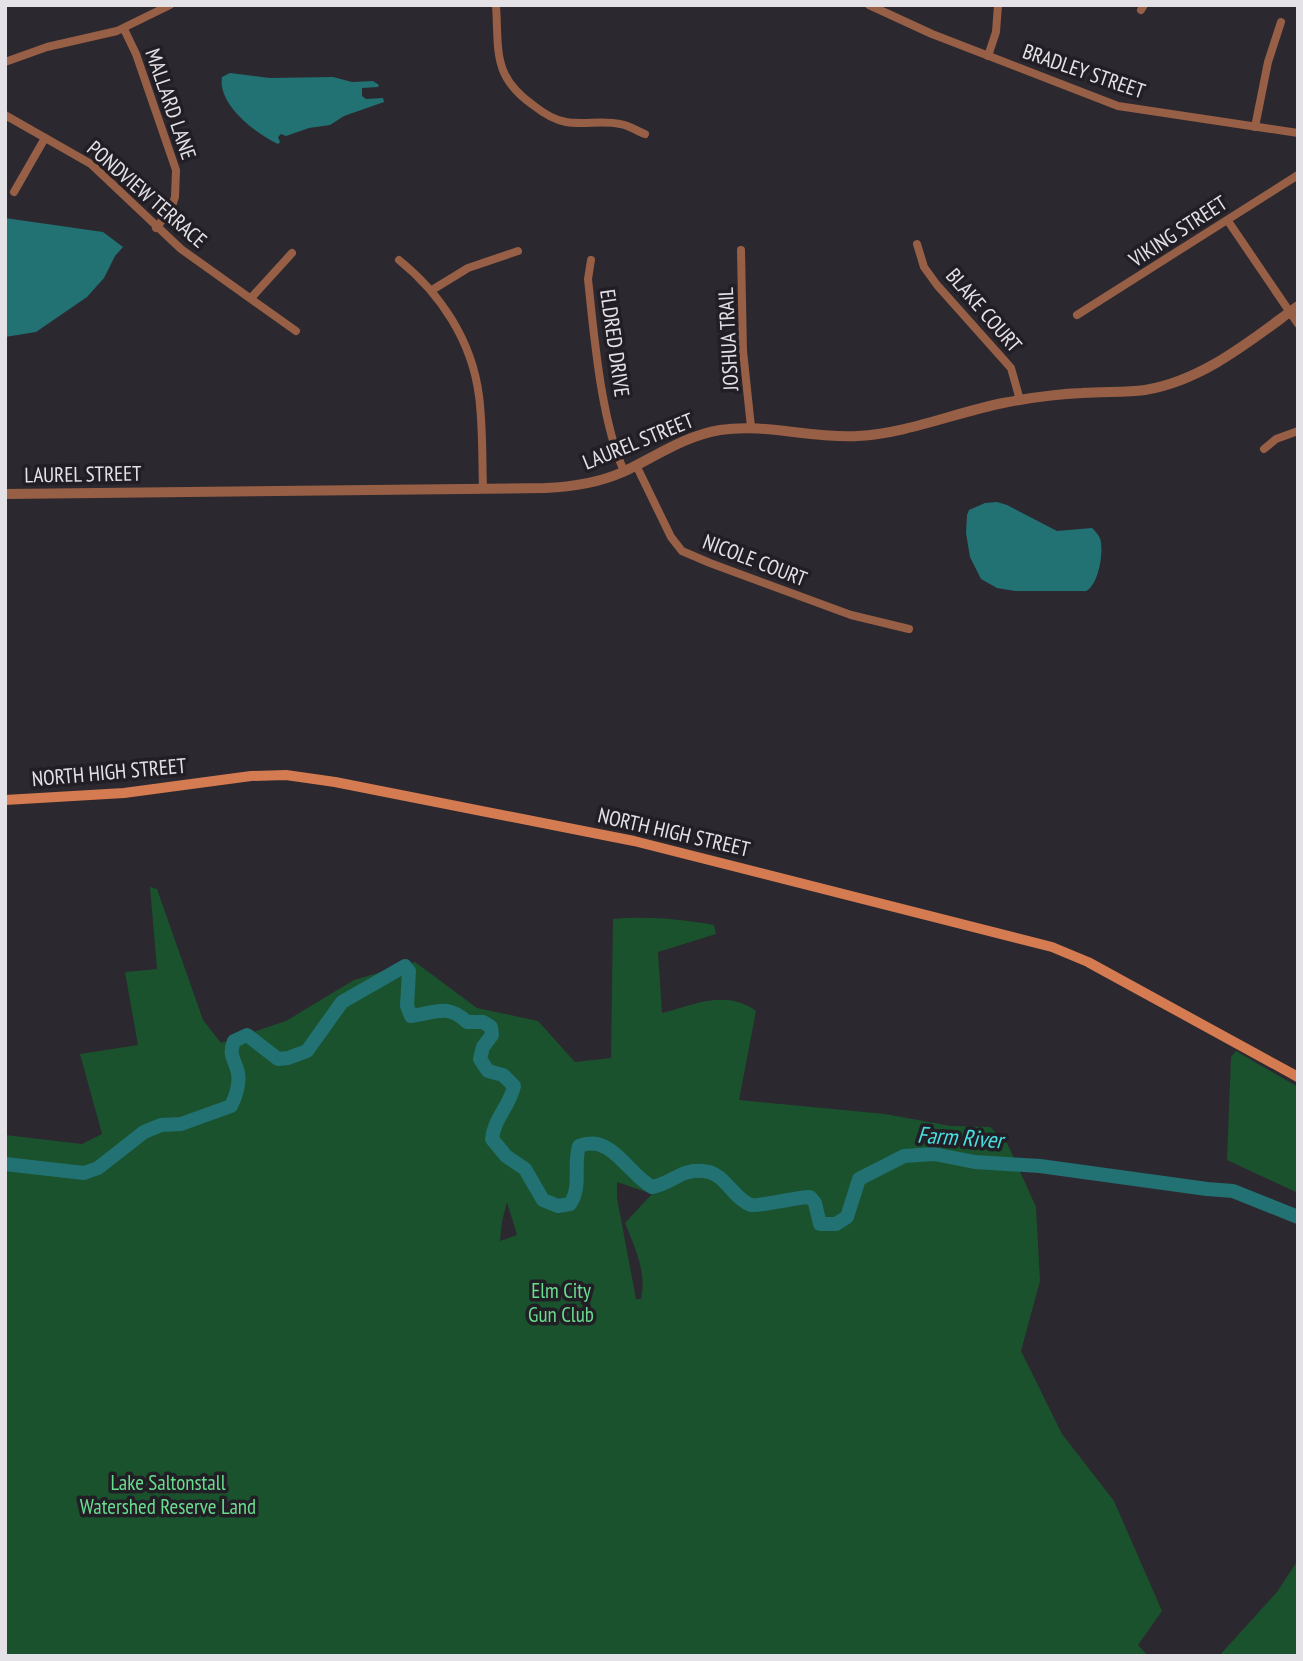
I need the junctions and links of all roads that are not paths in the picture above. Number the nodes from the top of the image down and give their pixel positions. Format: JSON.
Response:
{"nodes":[{"id":1,"x":170,"y":5,"type":"edge"},
{"id":2,"x":496,"y":5,"type":"edge"},
{"id":3,"x":869,"y":5,"type":"edge"},
{"id":4,"x":999,"y":5,"type":"edge"},
{"id":5,"x":1281,"y":22,"type":"dead end"},
{"id":6,"x":124,"y":29,"type":"junction"},
{"id":7,"x":988,"y":56,"type":"junction"},
{"id":8,"x":5,"y":62,"type":"edge"},
{"id":9,"x":5,"y":115,"type":"edge"},
{"id":10,"x":1255,"y":127,"type":"junction"},
{"id":11,"x":1298,"y":133,"type":"edge"},
{"id":12,"x":645,"y":134,"type":"dead end"},
{"id":13,"x":45,"y":138,"type":"junction"},
{"id":14,"x":1298,"y":175,"type":"edge"},
{"id":15,"x":14,"y":192,"type":"dead end"},
{"id":16,"x":1228,"y":221,"type":"junction"},
{"id":17,"x":156,"y":228,"type":"junction"},
{"id":18,"x":917,"y":244,"type":"dead end"},
{"id":19,"x":741,"y":250,"type":"dead end"},
{"id":20,"x":518,"y":251,"type":"dead end"},
{"id":21,"x":292,"y":253,"type":"dead end"},
{"id":22,"x":399,"y":260,"type":"dead end"},
{"id":23,"x":591,"y":260,"type":"dead end"},
{"id":24,"x":432,"y":290,"type":"junction"},
{"id":25,"x":251,"y":298,"type":"junction"},
{"id":26,"x":1294,"y":309,"type":"edge"},
{"id":27,"x":1077,"y":315,"type":"dead end"},
{"id":28,"x":1298,"y":324,"type":"edge"},
{"id":29,"x":296,"y":331,"type":"dead end"},
{"id":30,"x":1020,"y":400,"type":"junction"},
{"id":31,"x":751,"y":427,"type":"junction"},
{"id":32,"x":1298,"y":431,"type":"edge"},
{"id":33,"x":1264,"y":449,"type":"dead end"},
{"id":34,"x":636,"y":466,"type":"junction"},
{"id":35,"x":624,"y":471,"type":"junction"},
{"id":36,"x":483,"y":489,"type":"junction"},
{"id":37,"x":5,"y":494,"type":"edge"},
{"id":38,"x":909,"y":629,"type":"dead end"},
{"id":39,"x":5,"y":800,"type":"edge"},
{"id":40,"x":1298,"y":1077,"type":"edge"}],
"edges":[{"from":1,"to":6,"type":"street"},
{"from":2,"to":12,"type":"street"},
{"from":3,"to":7,"type":"street","name":"BRADLEY STREET"},
{"from":4,"to":7,"type":"street"},
{"from":5,"to":10,"type":"street"},
{"from":6,"to":8,"type":"street"},
{"from":6,"to":17,"type":"street","name":"MALLARD LANE"},
{"from":7,"to":10,"type":"street","name":"BRADLEY STREET"},
{"from":9,"to":13,"type":"street","name":"PONDVIEW TERRACE"},
{"from":10,"to":11,"type":"street","name":"BRADLEY STREET"},
{"from":13,"to":15,"type":"street"},
{"from":13,"to":17,"type":"street","name":"PONDVIEW TERRACE"},
{"from":14,"to":16,"type":"street","name":"VIKING STREET"},
{"from":16,"to":26,"type":"street"},
{"from":16,"to":27,"type":"street","name":"VIKING STREET"},
{"from":17,"to":25,"type":"street","name":"PONDVIEW TERRACE"},
{"from":18,"to":30,"type":"street","name":"BLAKE COURT"},
{"from":19,"to":31,"type":"street","name":"JOSHUA TRAIL"},
{"from":20,"to":24,"type":"street"},
{"from":21,"to":25,"type":"street"},
{"from":22,"to":24,"type":"street"},
{"from":23,"to":35,"type":"street","name":"ELDRED DRIVE"},
{"from":24,"to":36,"type":"street"},
{"from":25,"to":29,"type":"street","name":"PONDVIEW TERRACE"},
{"from":26,"to":28,"type":"street"},
{"from":26,"to":30,"type":"street","name":"LAUREL STREET"},
{"from":30,"to":31,"type":"street","name":"LAUREL STREET"},
{"from":31,"to":34,"type":"street","name":"LAUREL STREET"},
{"from":32,"to":33,"type":"street"},
{"from":34,"to":35,"type":"street","name":"LAUREL STREET"},
{"from":34,"to":38,"type":"street","name":"NICOLE COURT"},
{"from":35,"to":36,"type":"street","name":"LAUREL STREET"},
{"from":36,"to":37,"type":"street","name":"LAUREL STREET"},
{"from":39,"to":40,"type":"main road","name":"NORTH HIGH STREET"}]}
